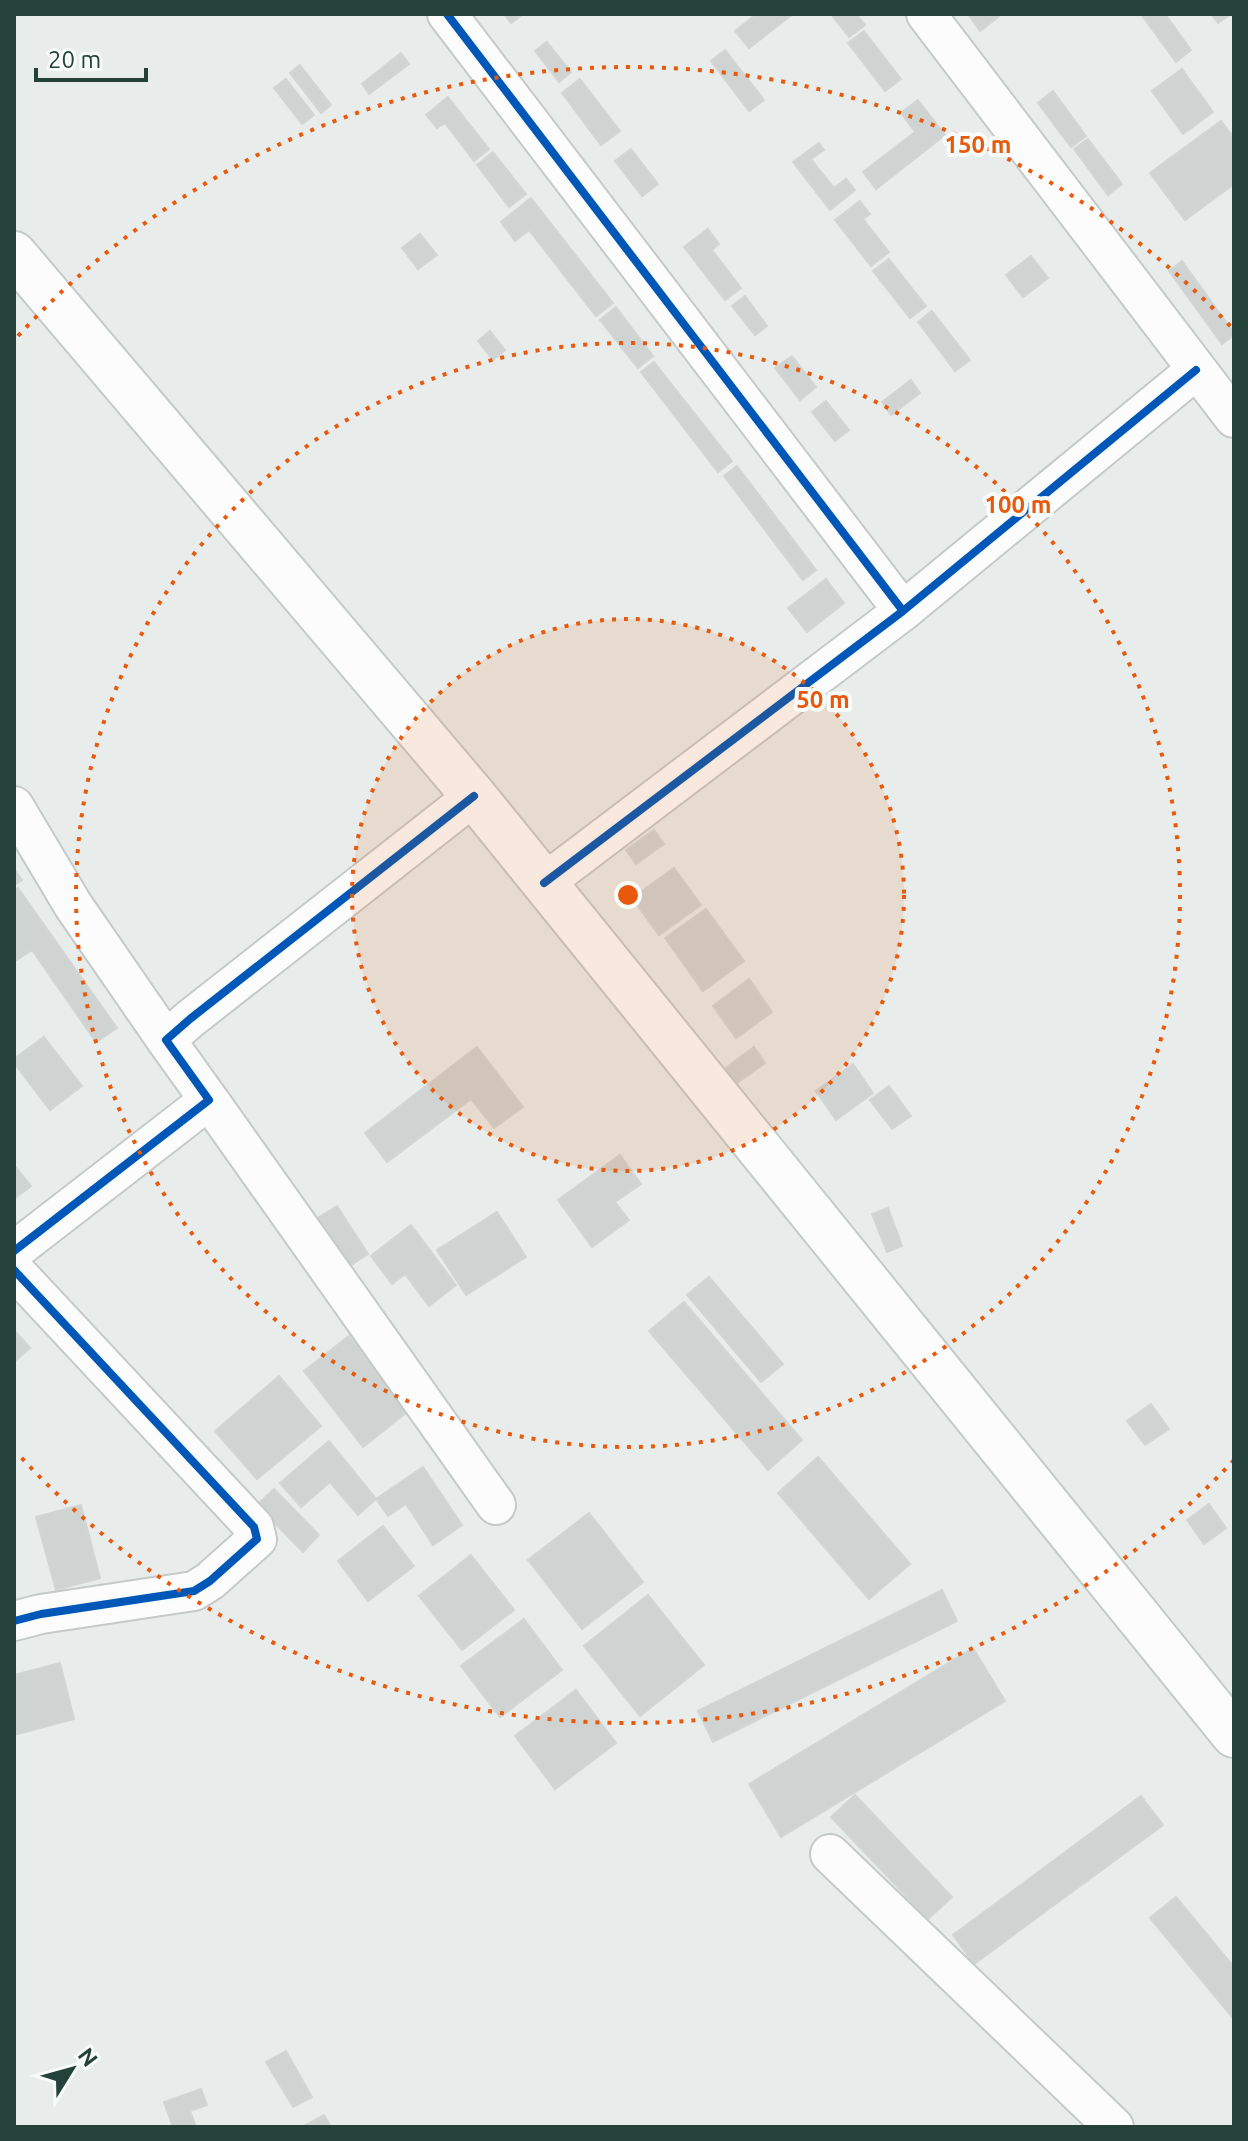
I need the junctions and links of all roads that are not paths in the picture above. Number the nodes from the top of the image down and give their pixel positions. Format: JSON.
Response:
{"nodes":[{"id":1,"x":447,"y":14,"type":"edge"},
{"id":2,"x":926,"y":14,"type":"edge"},
{"id":3,"x":14,"y":254,"type":"edge"},
{"id":4,"x":1196,"y":370,"type":"junction"},
{"id":5,"x":1234,"y":418,"type":"edge"},
{"id":6,"x":903,"y":611,"type":"junction"},
{"id":7,"x":474,"y":796,"type":"junction"},
{"id":8,"x":14,"y":806,"type":"edge"},
{"id":9,"x":544,"y":883,"type":"junction"},
{"id":10,"x":166,"y":1040,"type":"junction"},
{"id":11,"x":209,"y":1100,"type":"junction"},
{"id":12,"x":14,"y":1251,"type":"edge"},
{"id":13,"x":14,"y":1270,"type":"edge"},
{"id":14,"x":496,"y":1505,"type":"dead end"},
{"id":15,"x":14,"y":1621,"type":"edge"},
{"id":16,"x":1234,"y":1735,"type":"edge"},
{"id":17,"x":830,"y":1854,"type":"dead end"},
{"id":18,"x":1114,"y":2127,"type":"edge"}],
"edges":[{"from":1,"to":6,"type":"street"},
{"from":2,"to":4,"type":"street"},
{"from":3,"to":7,"type":"main road"},
{"from":4,"to":5,"type":"street"},
{"from":4,"to":6,"type":"street"},
{"from":6,"to":9,"type":"street"},
{"from":7,"to":9,"type":"main road"},
{"from":7,"to":10,"type":"street"},
{"from":8,"to":10,"type":"street"},
{"from":9,"to":16,"type":"main road"},
{"from":10,"to":11,"type":"street"},
{"from":11,"to":12,"type":"street"},
{"from":11,"to":14,"type":"street"},
{"from":13,"to":15,"type":"street"},
{"from":17,"to":18,"type":"street"}]}
